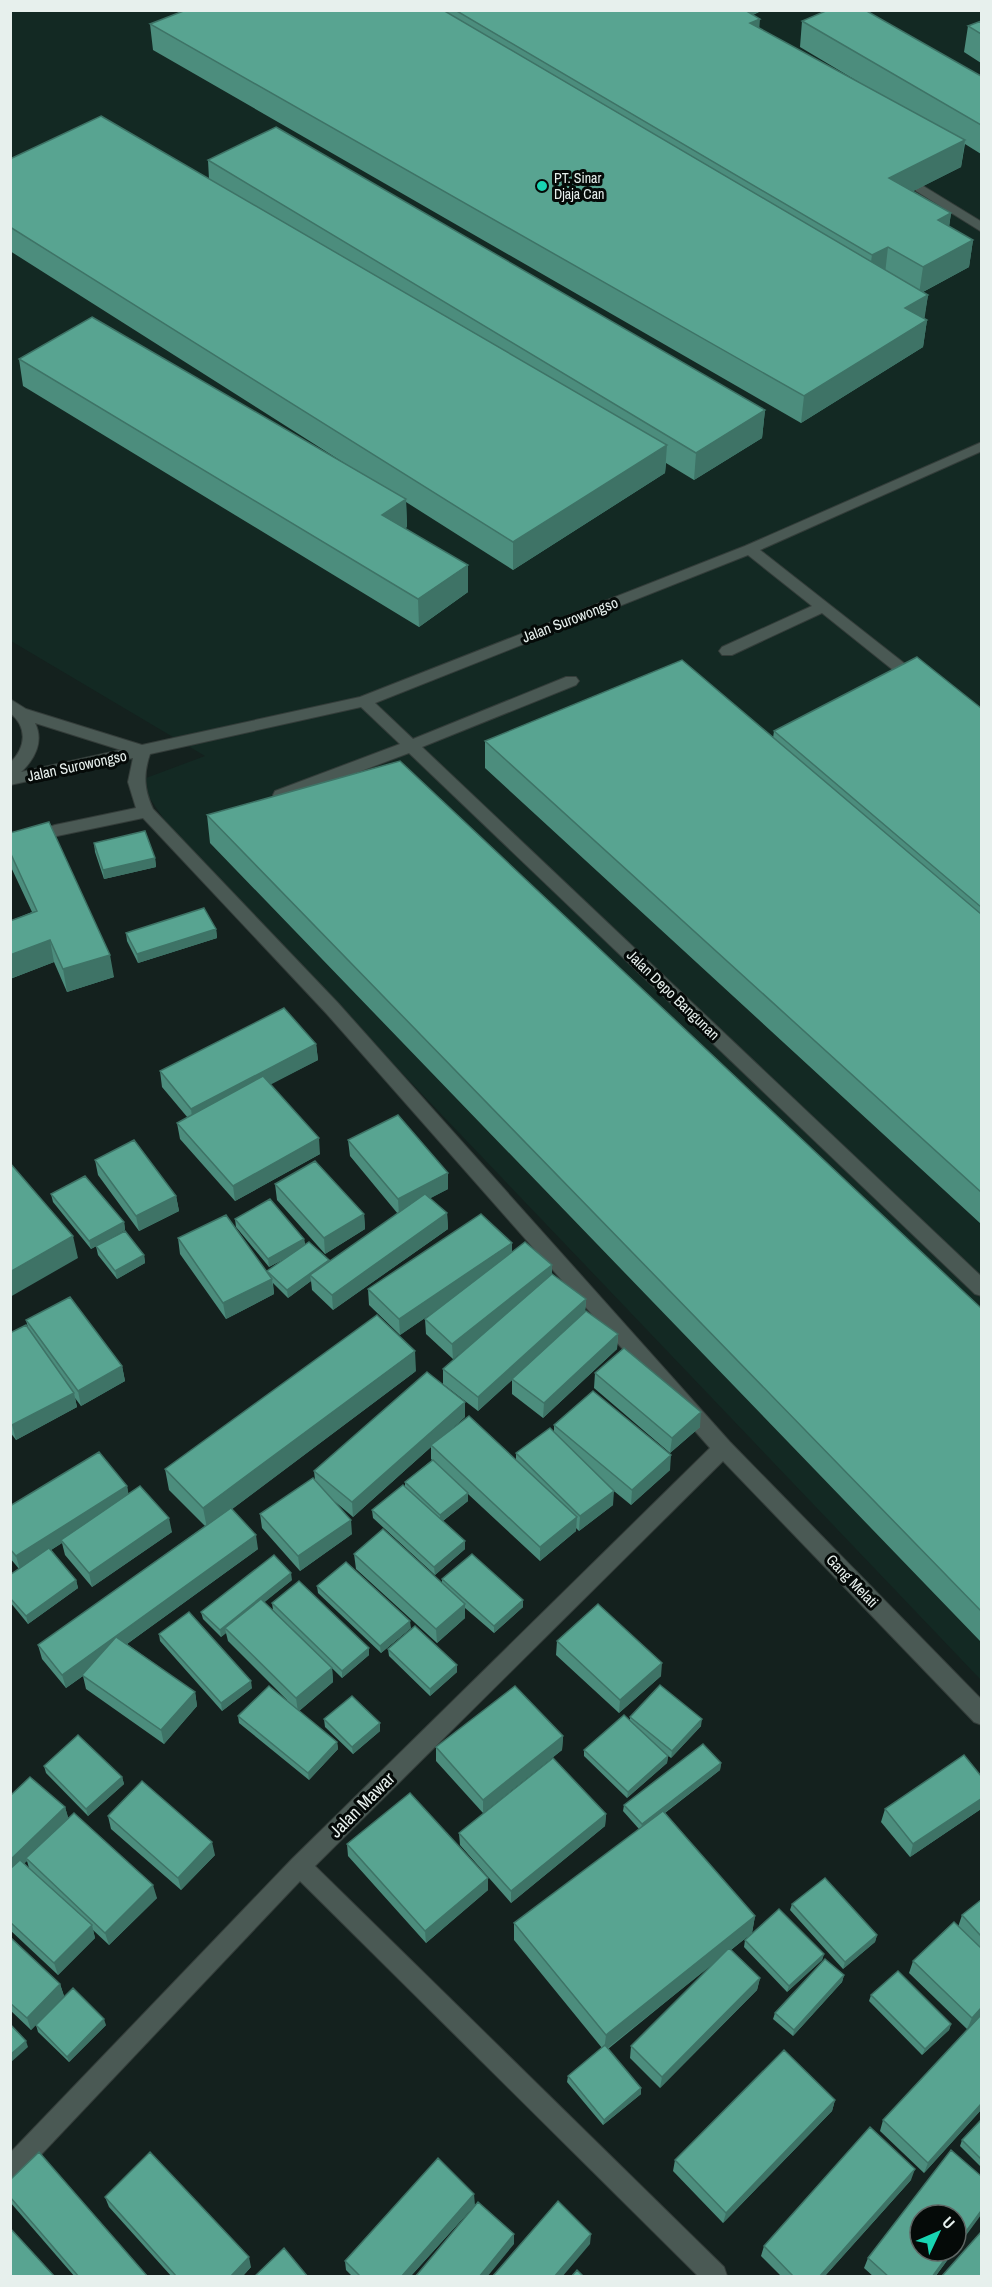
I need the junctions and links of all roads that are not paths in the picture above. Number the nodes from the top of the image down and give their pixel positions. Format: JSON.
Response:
{"nodes":[{"id":1,"x":920,"y":188,"type":"edge"},
{"id":2,"x":981,"y":228,"type":"edge"},
{"id":3,"x":981,"y":446,"type":"edge"},
{"id":4,"x":750,"y":549,"type":"junction"},
{"id":5,"x":823,"y":606,"type":"junction"},
{"id":6,"x":727,"y":651,"type":"dead end"},
{"id":7,"x":571,"y":681,"type":"dead end"},
{"id":8,"x":925,"y":688,"type":"edge"},
{"id":9,"x":364,"y":701,"type":"junction"},
{"id":10,"x":10,"y":704,"type":"edge"},
{"id":11,"x":26,"y":714,"type":"junction"},
{"id":12,"x":411,"y":746,"type":"junction"},
{"id":13,"x":143,"y":751,"type":"junction"},
{"id":14,"x":10,"y":773,"type":"edge"},
{"id":15,"x":10,"y":780,"type":"edge"},
{"id":16,"x":281,"y":795,"type":"edge"},
{"id":17,"x":146,"y":812,"type":"junction"},
{"id":18,"x":10,"y":846,"type":"edge"},
{"id":19,"x":981,"y":1288,"type":"edge"},
{"id":20,"x":723,"y":1448,"type":"junction"},
{"id":21,"x":981,"y":1715,"type":"edge"},
{"id":22,"x":300,"y":1866,"type":"junction"},
{"id":23,"x":12,"y":2165,"type":"edge"},
{"id":24,"x":715,"y":2277,"type":"edge"}],
"edges":[{"from":1,"to":2,"type":"street"},
{"from":3,"to":4,"type":"street","name":"Jalan Surowongso"},
{"from":4,"to":5,"type":"street"},
{"from":4,"to":9,"type":"street","name":"Jalan Surowongso"},
{"from":5,"to":6,"type":"street"},
{"from":5,"to":8,"type":"street"},
{"from":7,"to":12,"type":"street"},
{"from":9,"to":12,"type":"street","name":"Jalan Depo Bangunan"},
{"from":9,"to":13,"type":"street","name":"Jalan Surowongso"},
{"from":10,"to":11,"type":"street","name":"Jalan Surowongso"},
{"from":11,"to":13,"type":"street","name":"Jalan Surowongso"},
{"from":11,"to":14,"type":"street"},
{"from":12,"to":16,"type":"street"},
{"from":12,"to":19,"type":"street","name":"Jalan Depo Bangunan"},
{"from":13,"to":15,"type":"street","name":"Jalan Surowongso"},
{"from":13,"to":17,"type":"street"},
{"from":17,"to":18,"type":"street"},
{"from":17,"to":20,"type":"street","name":"Gang Melati"},
{"from":20,"to":21,"type":"street","name":"Gang Melati"},
{"from":20,"to":22,"type":"street","name":"Jalan Mawar"},
{"from":22,"to":23,"type":"street","name":"Jalan Mawar"},
{"from":22,"to":24,"type":"street"}]}
